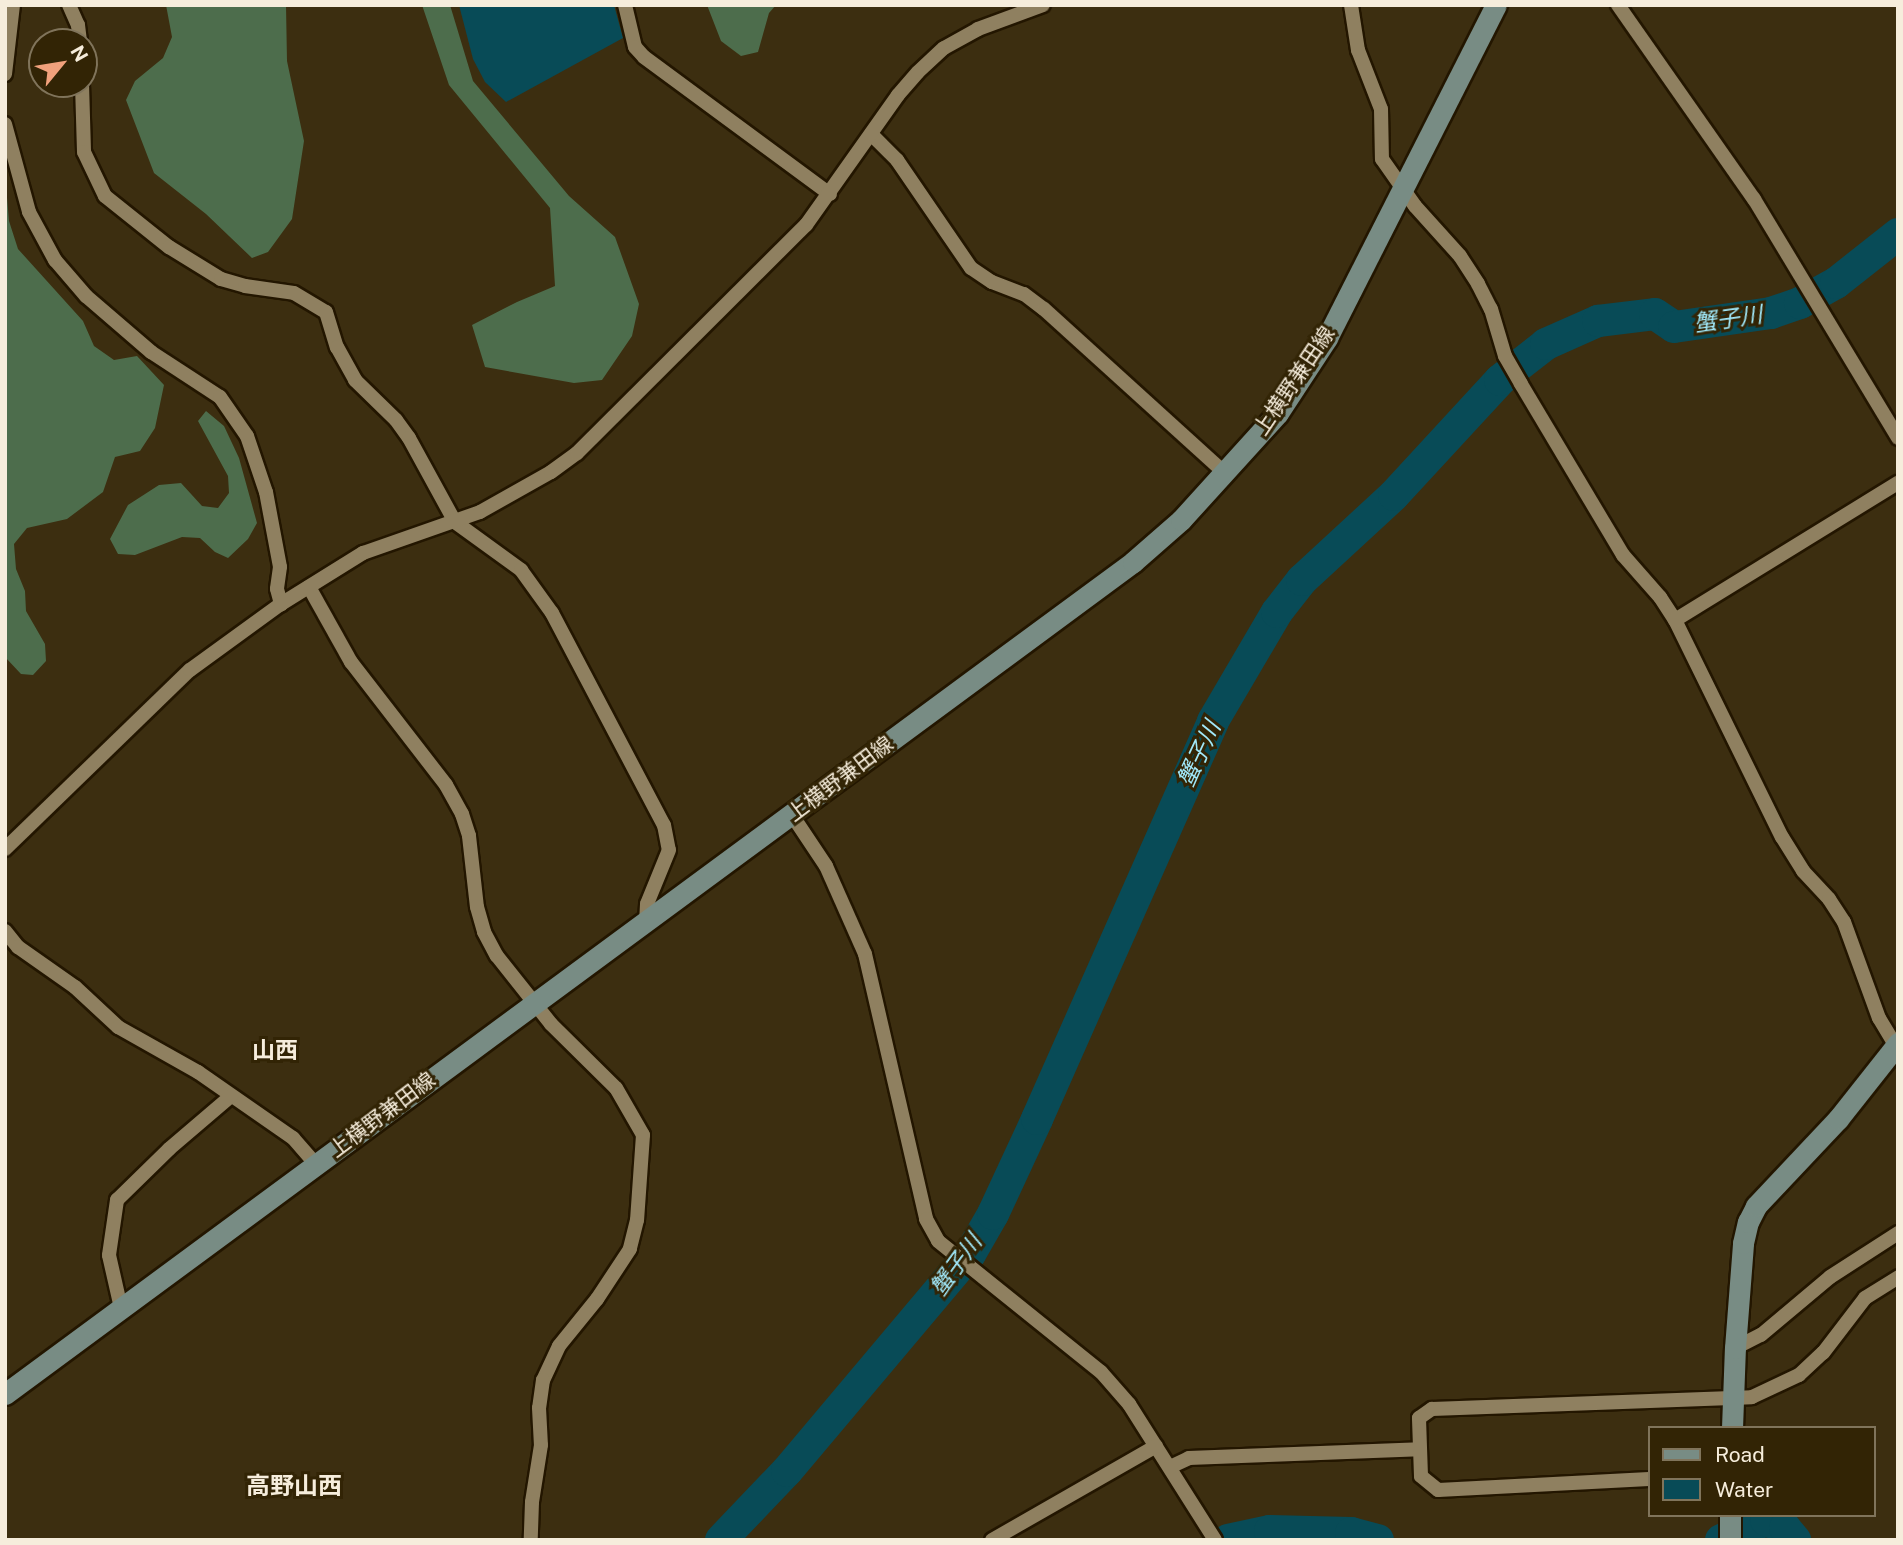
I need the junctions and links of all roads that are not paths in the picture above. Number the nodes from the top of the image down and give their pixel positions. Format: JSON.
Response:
{"nodes":[{"id":1,"x":13,"y":5,"type":"edge"},
{"id":2,"x":69,"y":5,"type":"edge"},
{"id":3,"x":625,"y":5,"type":"edge"},
{"id":4,"x":1043,"y":5,"type":"edge"},
{"id":5,"x":1351,"y":5,"type":"edge"},
{"id":6,"x":1496,"y":5,"type":"edge"},
{"id":7,"x":1618,"y":5,"type":"edge"},
{"id":8,"x":78,"y":28,"type":"edge"},
{"id":9,"x":5,"y":74,"type":"edge"},
{"id":10,"x":82,"y":98,"type":"edge"},
{"id":11,"x":5,"y":124,"type":"edge"},
{"id":12,"x":871,"y":134,"type":"junction"},
{"id":13,"x":1402,"y":189,"type":"junction"},
{"id":14,"x":830,"y":194,"type":"junction"},
{"id":15,"x":1898,"y":438,"type":"edge"},
{"id":16,"x":1225,"y":473,"type":"junction"},
{"id":17,"x":1898,"y":483,"type":"edge"},
{"id":18,"x":455,"y":522,"type":"junction"},
{"id":19,"x":309,"y":587,"type":"junction"},
{"id":20,"x":281,"y":604,"type":"junction"},
{"id":21,"x":1675,"y":620,"type":"junction"},
{"id":22,"x":792,"y":815,"type":"junction"},
{"id":23,"x":5,"y":849,"type":"edge"},
{"id":24,"x":646,"y":922,"type":"junction"},
{"id":25,"x":5,"y":931,"type":"edge"},
{"id":26,"x":533,"y":1004,"type":"junction"},
{"id":27,"x":1896,"y":1044,"type":"edge"},
{"id":28,"x":231,"y":1096,"type":"junction"},
{"id":29,"x":316,"y":1164,"type":"junction"},
{"id":30,"x":1898,"y":1233,"type":"edge"},
{"id":31,"x":1898,"y":1277,"type":"edge"},
{"id":32,"x":121,"y":1308,"type":"junction"},
{"id":33,"x":1735,"y":1348,"type":"junction"},
{"id":34,"x":5,"y":1394,"type":"edge"},
{"id":35,"x":1733,"y":1399,"type":"junction"},
{"id":36,"x":1732,"y":1426,"type":"edge"},
{"id":37,"x":1156,"y":1446,"type":"junction"},
{"id":38,"x":1419,"y":1449,"type":"junction"},
{"id":39,"x":1170,"y":1467,"type":"junction"},
{"id":40,"x":1647,"y":1479,"type":"edge"},
{"id":41,"x":1212,"y":1536,"type":"edge"},
{"id":42,"x":531,"y":1540,"type":"edge"},
{"id":43,"x":992,"y":1540,"type":"edge"}],
"edges":[{"from":1,"to":9,"type":"street"},
{"from":2,"to":8,"type":"street"},
{"from":3,"to":14,"type":"street"},
{"from":4,"to":12,"type":"street"},
{"from":5,"to":13,"type":"street"},
{"from":6,"to":13,"type":"main road","name":"上横野兼田線"},
{"from":7,"to":15,"type":"street"},
{"from":10,"to":18,"type":"street"},
{"from":11,"to":20,"type":"street"},
{"from":12,"to":14,"type":"street"},
{"from":12,"to":16,"type":"street"},
{"from":13,"to":16,"type":"main road","name":"上横野兼田線"},
{"from":13,"to":21,"type":"street"},
{"from":14,"to":18,"type":"street"},
{"from":16,"to":22,"type":"main road","name":"上横野兼田線"},
{"from":17,"to":21,"type":"street"},
{"from":18,"to":19,"type":"street"},
{"from":18,"to":24,"type":"street"},
{"from":19,"to":20,"type":"street"},
{"from":19,"to":26,"type":"street"},
{"from":20,"to":23,"type":"street"},
{"from":21,"to":27,"type":"street"},
{"from":22,"to":24,"type":"main road","name":"上横野兼田線"},
{"from":22,"to":37,"type":"street"},
{"from":24,"to":26,"type":"main road","name":"上横野兼田線"},
{"from":25,"to":28,"type":"street"},
{"from":26,"to":29,"type":"main road","name":"上横野兼田線"},
{"from":26,"to":42,"type":"street"},
{"from":27,"to":33,"type":"main road"},
{"from":28,"to":29,"type":"street"},
{"from":28,"to":32,"type":"street"},
{"from":29,"to":32,"type":"main road","name":"上横野兼田線"},
{"from":30,"to":33,"type":"street"},
{"from":31,"to":35,"type":"street"},
{"from":32,"to":34,"type":"main road","name":"上横野兼田線"},
{"from":33,"to":35,"type":"main road"},
{"from":35,"to":36,"type":"main road"},
{"from":35,"to":38,"type":"street"},
{"from":37,"to":39,"type":"street"},
{"from":37,"to":43,"type":"street"},
{"from":38,"to":39,"type":"street"},
{"from":38,"to":40,"type":"street"},
{"from":39,"to":41,"type":"street"}]}
